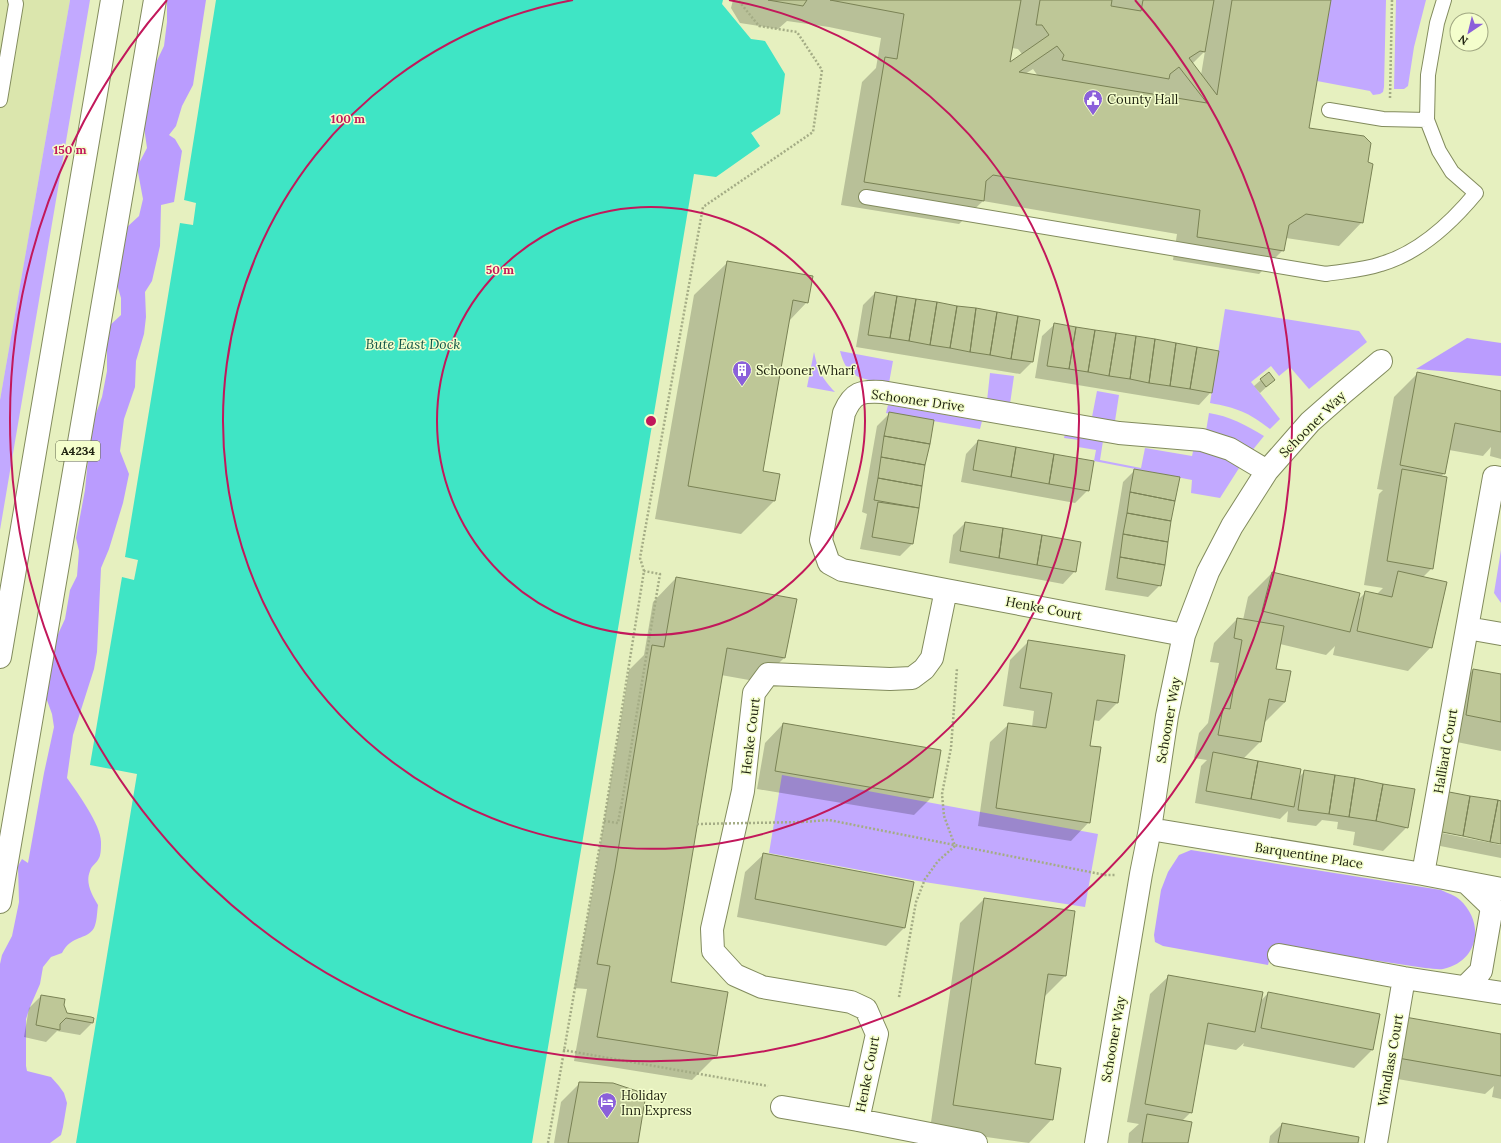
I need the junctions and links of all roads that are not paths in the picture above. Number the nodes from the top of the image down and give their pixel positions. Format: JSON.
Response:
{"nodes":[{"id":1,"x":15,"y":0,"type":"edge"},
{"id":2,"x":112,"y":0,"type":"edge"},
{"id":3,"x":155,"y":0,"type":"edge"},
{"id":4,"x":1444,"y":0,"type":"edge"},
{"id":5,"x":0,"y":100,"type":"edge"},
{"id":6,"x":1328,"y":110,"type":"dead end"},
{"id":7,"x":1427,"y":120,"type":"junction"},
{"id":8,"x":866,"y":197,"type":"dead end"},
{"id":9,"x":1381,"y":361,"type":"dead end"},
{"id":10,"x":1267,"y":471,"type":"junction"},
{"id":11,"x":1501,"y":478,"type":"edge"},
{"id":12,"x":946,"y":590,"type":"junction"},
{"id":13,"x":1467,"y":628,"type":"junction"},
{"id":14,"x":1184,"y":634,"type":"junction"},
{"id":15,"x":1501,"y":634,"type":"edge"},
{"id":16,"x":0,"y":657,"type":"edge"},
{"id":17,"x":1150,"y":829,"type":"junction"},
{"id":18,"x":1423,"y":874,"type":"junction"},
{"id":19,"x":1467,"y":883,"type":"junction"},
{"id":20,"x":1501,"y":889,"type":"edge"},
{"id":21,"x":0,"y":902,"type":"edge"},
{"id":22,"x":1279,"y":956,"type":"dead end"},
{"id":23,"x":1404,"y":978,"type":"junction"},
{"id":24,"x":1465,"y":987,"type":"junction"},
{"id":25,"x":1501,"y":993,"type":"edge"},
{"id":26,"x":782,"y":1107,"type":"road end"},
{"id":27,"x":858,"y":1120,"type":"junction"},
{"id":28,"x":976,"y":1143,"type":"edge"},
{"id":29,"x":1096,"y":1143,"type":"edge"},
{"id":30,"x":1376,"y":1143,"type":"edge"}],
"edges":[{"from":1,"to":5,"type":"lane"},
{"from":2,"to":16,"type":"street","number":"A4234"},
{"from":3,"to":21,"type":"street","number":"A4234"},
{"from":4,"to":7,"type":"lane"},
{"from":6,"to":7,"type":"lane"},
{"from":7,"to":8,"type":"lane"},
{"from":9,"to":10,"type":"street","name":"Schooner Way"},
{"from":10,"to":12,"type":"street","name":"Schooner Drive"},
{"from":10,"to":14,"type":"street","name":"Schooner Way"},
{"from":11,"to":13,"type":"street","name":"Halliard Court"},
{"from":12,"to":14,"type":"street","name":"Henke Court"},
{"from":12,"to":27,"type":"street","name":"Henke Court"},
{"from":13,"to":15,"type":"street"},
{"from":13,"to":18,"type":"street","name":"Halliard Court"},
{"from":14,"to":17,"type":"street","name":"Schooner Way"},
{"from":17,"to":18,"type":"street","name":"Barquentine Place"},
{"from":17,"to":29,"type":"street","name":"Schooner Way"},
{"from":18,"to":19,"type":"street","name":"Barquentine Place"},
{"from":19,"to":20,"type":"street","name":"Barquentine Place"},
{"from":19,"to":24,"type":"street"},
{"from":22,"to":23,"type":"street"},
{"from":23,"to":24,"type":"street"},
{"from":23,"to":30,"type":"street","name":"Windlass Court"},
{"from":24,"to":25,"type":"street"},
{"from":26,"to":27,"type":"street"},
{"from":27,"to":28,"type":"street"}]}
